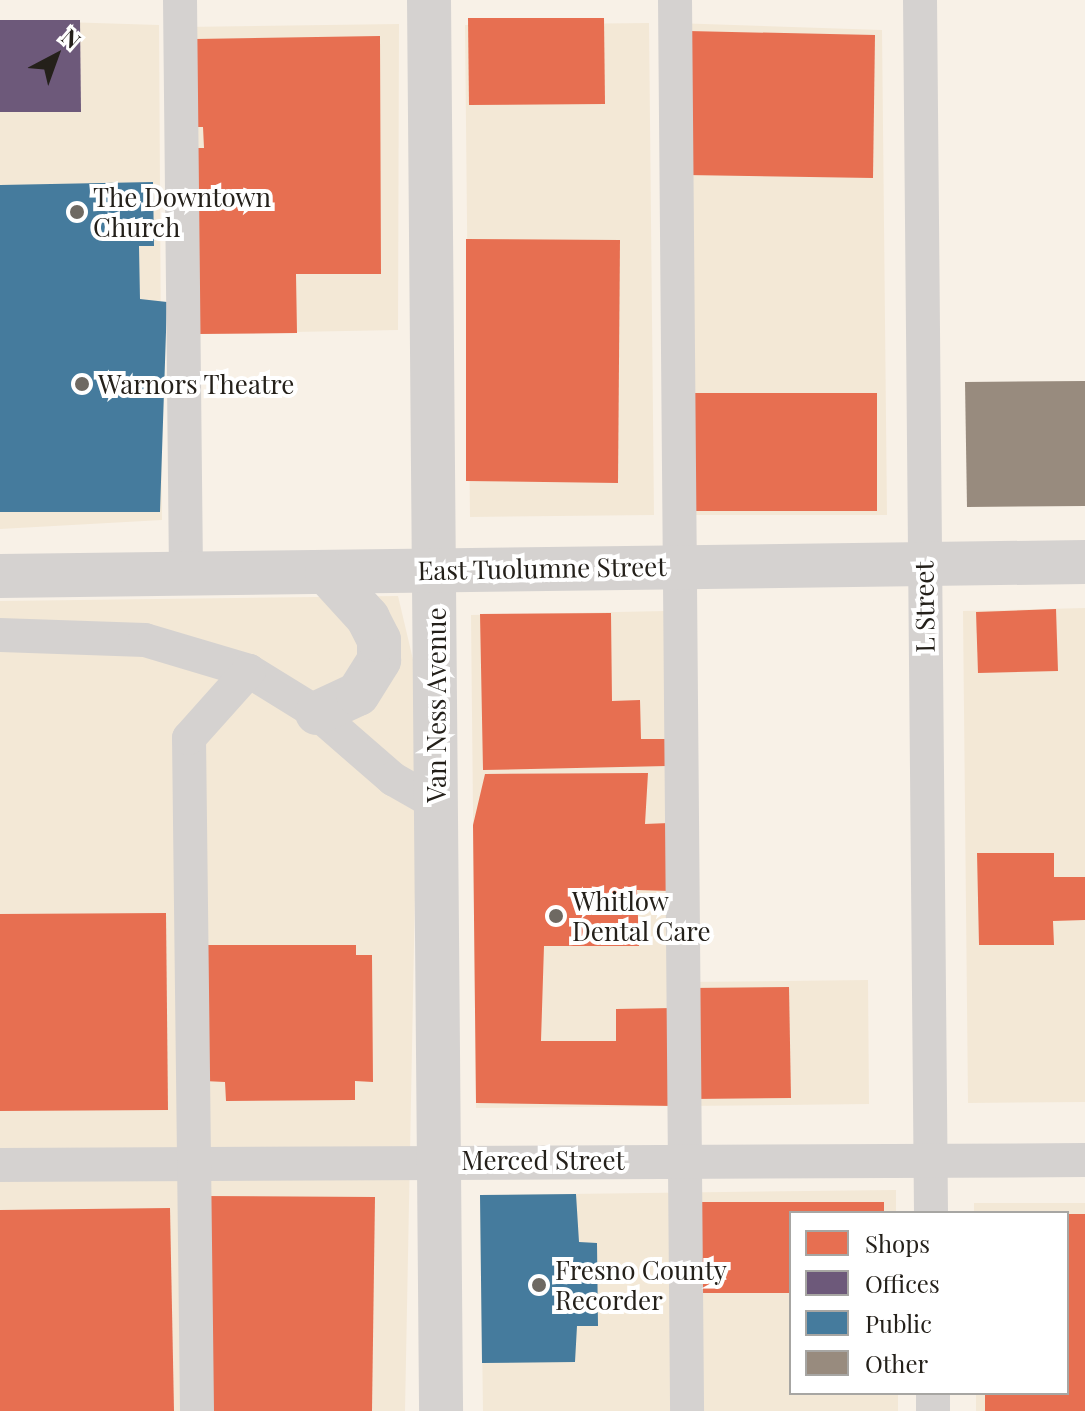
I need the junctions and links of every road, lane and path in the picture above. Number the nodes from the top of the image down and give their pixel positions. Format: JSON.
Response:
{"nodes":[{"id":1,"x":180,"y":0,"type":"edge"},
{"id":2,"x":429,"y":0,"type":"edge"},
{"id":3,"x":675,"y":0,"type":"edge"},
{"id":4,"x":920,"y":0,"type":"edge"},
{"id":5,"x":1085,"y":562,"type":"edge"},
{"id":6,"x":923,"y":563,"type":"junction"},
{"id":7,"x":683,"y":566,"type":"junction"},
{"id":8,"x":435,"y":569,"type":"junction"},
{"id":9,"x":327,"y":573,"type":"junction"},
{"id":10,"x":186,"y":574,"type":"junction"},
{"id":11,"x":0,"y":576,"type":"edge"},
{"id":12,"x":0,"y":635,"type":"edge"},
{"id":13,"x":249,"y":671,"type":"junction"},
{"id":14,"x":317,"y":713,"type":"junction"},
{"id":15,"x":437,"y":804,"type":"junction"},
{"id":16,"x":440,"y":1159,"type":"junction"},
{"id":17,"x":1085,"y":1160,"type":"edge"},
{"id":18,"x":685,"y":1161,"type":"junction"},
{"id":19,"x":196,"y":1163,"type":"junction"},
{"id":20,"x":931,"y":1164,"type":"junction"},
{"id":21,"x":0,"y":1165,"type":"edge"},
{"id":22,"x":931,"y":1211,"type":"edge"},
{"id":23,"x":197,"y":1411,"type":"edge"},
{"id":24,"x":441,"y":1411,"type":"edge"},
{"id":25,"x":687,"y":1411,"type":"edge"}],
"edges":[{"from":1,"to":10,"type":"street"},
{"from":2,"to":8,"type":"main road","name":"Van Ness Avenue"},
{"from":3,"to":7,"type":"street"},
{"from":4,"to":6,"type":"street","name":"L Street"},
{"from":5,"to":6,"type":"main road","name":"East Tuolumne Street"},
{"from":6,"to":7,"type":"main road","name":"East Tuolumne Street"},
{"from":6,"to":20,"type":"street","name":"L Street"},
{"from":7,"to":8,"type":"main road","name":"East Tuolumne Street"},
{"from":7,"to":18,"type":"street"},
{"from":8,"to":9,"type":"main road","name":"East Tuolumne Street"},
{"from":8,"to":15,"type":"main road","name":"Van Ness Avenue"},
{"from":9,"to":10,"type":"main road","name":"East Tuolumne Street"},
{"from":9,"to":14,"type":"main road"},
{"from":10,"to":11,"type":"main road","name":"East Tuolumne Street"},
{"from":12,"to":13,"type":"street"},
{"from":13,"to":14,"type":"street"},
{"from":13,"to":19,"type":"street"},
{"from":14,"to":15,"type":"street"},
{"from":15,"to":16,"type":"main road","name":"Van Ness Avenue"},
{"from":16,"to":18,"type":"street","name":"Merced Street"},
{"from":16,"to":19,"type":"street","name":"Merced Street"},
{"from":16,"to":24,"type":"main road","name":"Van Ness Avenue"},
{"from":17,"to":20,"type":"street","name":"Merced Street"},
{"from":18,"to":20,"type":"street","name":"Merced Street"},
{"from":18,"to":25,"type":"street"},
{"from":19,"to":21,"type":"street","name":"Merced Street"},
{"from":19,"to":23,"type":"street"},
{"from":20,"to":22,"type":"street","name":"L Street"}]}
